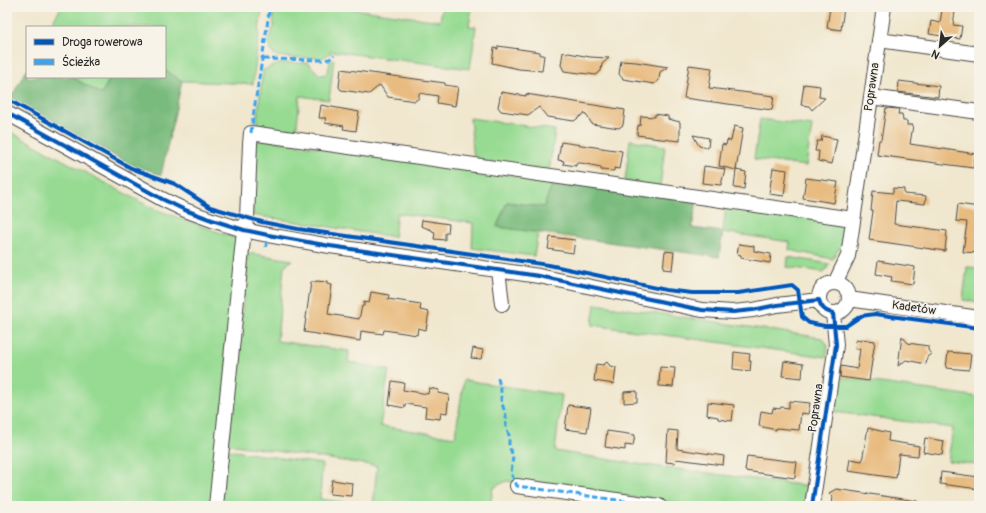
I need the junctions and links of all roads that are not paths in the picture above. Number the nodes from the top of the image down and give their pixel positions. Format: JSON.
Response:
{"nodes":[{"id":1,"x":884,"y":7,"type":"edge"},
{"id":2,"x":879,"y":40,"type":"junction"},
{"id":3,"x":979,"y":54,"type":"edge"},
{"id":4,"x":871,"y":97,"type":"junction"},
{"id":5,"x":979,"y":112,"type":"edge"},
{"id":6,"x":7,"y":113,"type":"edge"},
{"id":7,"x":854,"y":220,"type":"junction"},
{"id":8,"x":244,"y":230,"type":"junction"},
{"id":9,"x":498,"y":270,"type":"junction"},
{"id":10,"x":835,"y":283,"type":"junction"},
{"id":11,"x":849,"y":299,"type":"junction"},
{"id":12,"x":819,"y":300,"type":"junction"},
{"id":13,"x":502,"y":304,"type":"dead end"},
{"id":14,"x":833,"y":313,"type":"junction"},
{"id":15,"x":979,"y":318,"type":"edge"},
{"id":16,"x":517,"y":486,"type":"dead end"},
{"id":17,"x":216,"y":506,"type":"edge"},
{"id":18,"x":659,"y":506,"type":"edge"},
{"id":19,"x":812,"y":506,"type":"edge"}],
"edges":[{"from":1,"to":2,"type":"street","name":"Poprawna"},
{"from":2,"to":3,"type":"street"},
{"from":2,"to":4,"type":"street","name":"Poprawna"},
{"from":4,"to":5,"type":"street"},
{"from":4,"to":7,"type":"street","name":"Poprawna"},
{"from":6,"to":8,"type":"street"},
{"from":7,"to":8,"type":"street"},
{"from":7,"to":10,"type":"street","name":"Poprawna"},
{"from":8,"to":9,"type":"street"},
{"from":8,"to":17,"type":"street"},
{"from":9,"to":12,"type":"street"},
{"from":9,"to":13,"type":"street"},
{"from":10,"to":11,"type":"street"},
{"from":10,"to":12,"type":"street"},
{"from":11,"to":14,"type":"street"},
{"from":11,"to":15,"type":"street","name":"Kadetów"},
{"from":12,"to":14,"type":"street"},
{"from":14,"to":19,"type":"street","name":"Poprawna"},
{"from":16,"to":18,"type":"street"}]}
